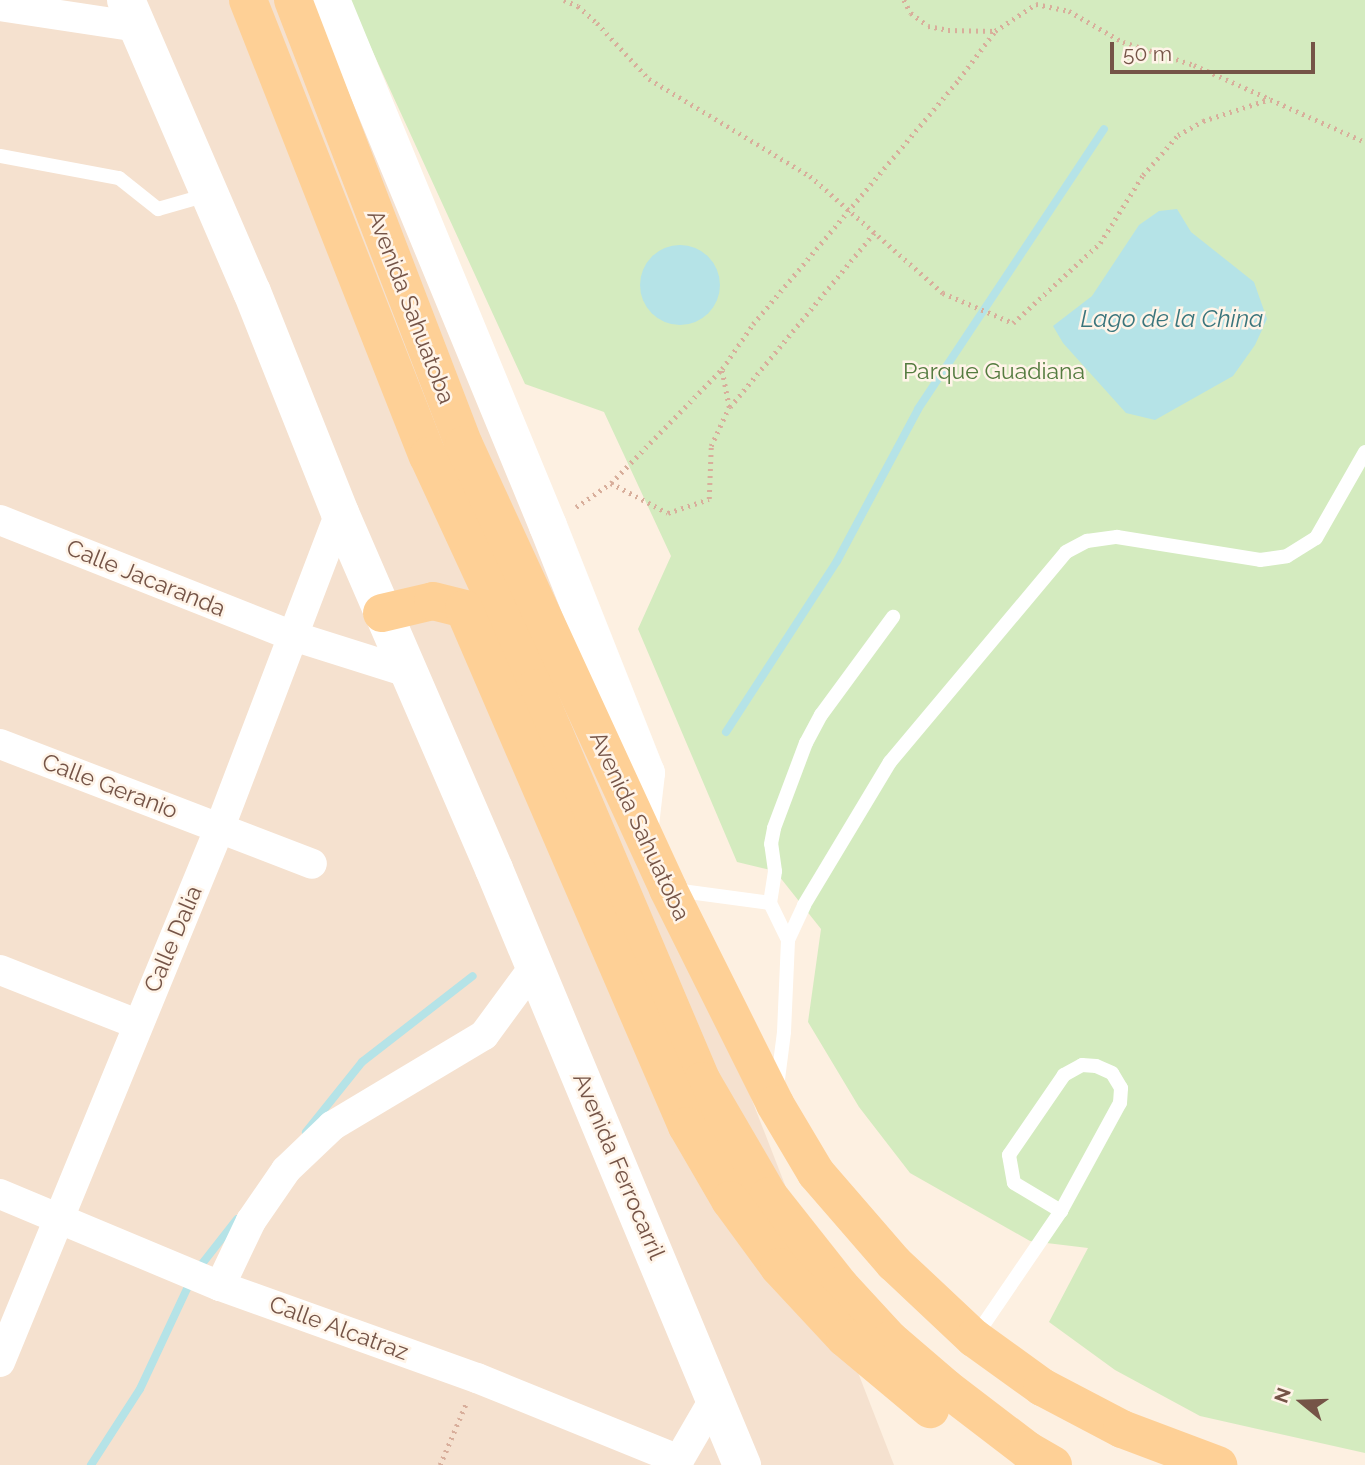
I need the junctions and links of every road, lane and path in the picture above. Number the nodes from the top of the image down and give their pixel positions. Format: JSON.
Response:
{"nodes":[{"id":1,"x":248,"y":0,"type":"edge"},
{"id":2,"x":293,"y":0,"type":"edge"},
{"id":3,"x":331,"y":0,"type":"edge"},
{"id":4,"x":564,"y":0,"type":"edge"},
{"id":5,"x":904,"y":0,"type":"edge"},
{"id":6,"x":0,"y":6,"type":"edge"},
{"id":7,"x":133,"y":14,"type":"edge"},
{"id":8,"x":995,"y":31,"type":"junction"},
{"id":9,"x":1270,"y":99,"type":"junction"},
{"id":10,"x":1365,"y":142,"type":"edge"},
{"id":11,"x":0,"y":156,"type":"edge"},
{"id":12,"x":210,"y":194,"type":"junction"},
{"id":13,"x":850,"y":209,"type":"junction"},
{"id":14,"x":874,"y":233,"type":"junction"},
{"id":15,"x":722,"y":369,"type":"junction"},
{"id":16,"x":729,"y":407,"type":"junction"},
{"id":17,"x":1365,"y":452,"type":"edge"},
{"id":18,"x":611,"y":483,"type":"junction"},
{"id":19,"x":340,"y":513,"type":"junction"},
{"id":20,"x":0,"y":520,"type":"edge"},
{"id":21,"x":548,"y":526,"type":"junction"},
{"id":22,"x":382,"y":613,"type":"junction"},
{"id":23,"x":893,"y":617,"type":"dead end"},
{"id":24,"x":293,"y":636,"type":"junction"},
{"id":25,"x":410,"y":673,"type":"junction"},
{"id":26,"x":0,"y":744,"type":"edge"},
{"id":27,"x":640,"y":825,"type":"junction"},
{"id":28,"x":220,"y":827,"type":"junction"},
{"id":29,"x":312,"y":864,"type":"dead end"},
{"id":30,"x":668,"y":889,"type":"junction"},
{"id":31,"x":770,"y":903,"type":"junction"},
{"id":32,"x":788,"y":940,"type":"junction"},
{"id":33,"x":534,"y":967,"type":"junction"},
{"id":34,"x":0,"y":970,"type":"edge"},
{"id":35,"x":137,"y":1024,"type":"junction"},
{"id":36,"x":775,"y":1104,"type":"junction"},
{"id":37,"x":0,"y":1194,"type":"edge"},
{"id":38,"x":1061,"y":1211,"type":"junction"},
{"id":39,"x":57,"y":1216,"type":"junction"},
{"id":40,"x":220,"y":1286,"type":"junction"},
{"id":41,"x":974,"y":1338,"type":"junction"},
{"id":42,"x":0,"y":1362,"type":"edge"},
{"id":43,"x":477,"y":1378,"type":"junction"},
{"id":44,"x":716,"y":1396,"type":"junction"},
{"id":45,"x":678,"y":1462,"type":"edge"},
{"id":46,"x":440,"y":1465,"type":"edge"},
{"id":47,"x":742,"y":1465,"type":"edge"},
{"id":48,"x":1008,"y":1465,"type":"edge"},
{"id":49,"x":1053,"y":1465,"type":"edge"},
{"id":50,"x":1219,"y":1465,"type":"edge"}],
"edges":[{"from":1,"to":49,"type":"main road","name":"Avenida Sahuatoba"},
{"from":2,"to":27,"type":"main road","name":"Avenida Sahuatoba"},
{"from":3,"to":21,"type":"street"},
{"from":4,"to":13,"type":"path"},
{"from":5,"to":8,"type":"path"},
{"from":6,"to":7,"type":"street"},
{"from":7,"to":12,"type":"street"},
{"from":8,"to":9,"type":"path"},
{"from":8,"to":13,"type":"path"},
{"from":9,"to":10,"type":"path"},
{"from":9,"to":14,"type":"path"},
{"from":11,"to":12,"type":"lane"},
{"from":12,"to":19,"type":"street"},
{"from":13,"to":14,"type":"path"},
{"from":13,"to":15,"type":"path"},
{"from":14,"to":16,"type":"path"},
{"from":15,"to":16,"type":"path"},
{"from":15,"to":18,"type":"path"},
{"from":16,"to":18,"type":"path"},
{"from":17,"to":32,"type":"lane"},
{"from":18,"to":21,"type":"path"},
{"from":19,"to":22,"type":"street"},
{"from":19,"to":24,"type":"street","name":"Calle Dalia"},
{"from":20,"to":24,"type":"street","name":"Calle Jacaranda"},
{"from":21,"to":27,"type":"street"},
{"from":22,"to":25,"type":"street"},
{"from":22,"to":48,"type":"main road"},
{"from":23,"to":31,"type":"lane"},
{"from":24,"to":25,"type":"street","name":"Calle Jacaranda"},
{"from":24,"to":28,"type":"street","name":"Calle Dalia"},
{"from":25,"to":33,"type":"street","name":"Avenida Ferrocarril"},
{"from":26,"to":28,"type":"street","name":"Calle Geranio"},
{"from":27,"to":30,"type":"main road","name":"Avenida Sahuatoba"},
{"from":28,"to":29,"type":"street","name":"Calle Geranio"},
{"from":28,"to":35,"type":"street","name":"Calle Dalia"},
{"from":30,"to":31,"type":"lane"},
{"from":30,"to":36,"type":"main road","name":"Avenida Sahuatoba"},
{"from":31,"to":32,"type":"lane"},
{"from":32,"to":36,"type":"lane"},
{"from":33,"to":40,"type":"street"},
{"from":33,"to":44,"type":"street","name":"Avenida Ferrocarril"},
{"from":34,"to":35,"type":"street"},
{"from":35,"to":39,"type":"street","name":"Calle Dalia"},
{"from":36,"to":41,"type":"main road","name":"Avenida Sahuatoba"},
{"from":37,"to":39,"type":"street","name":"Calle Alcatraz"},
{"from":38,"to":38,"type":"lane"},
{"from":38,"to":41,"type":"lane"},
{"from":39,"to":40,"type":"street","name":"Calle Alcatraz"},
{"from":39,"to":42,"type":"street","name":"Calle Dalia"},
{"from":40,"to":43,"type":"street","name":"Calle Alcatraz"},
{"from":41,"to":50,"type":"main road","name":"Avenida Sahuatoba"},
{"from":43,"to":45,"type":"street","name":"Calle Alcatraz"},
{"from":43,"to":46,"type":"path"},
{"from":44,"to":45,"type":"street"},
{"from":44,"to":47,"type":"street","name":"Avenida Ferrocarril"}]}
